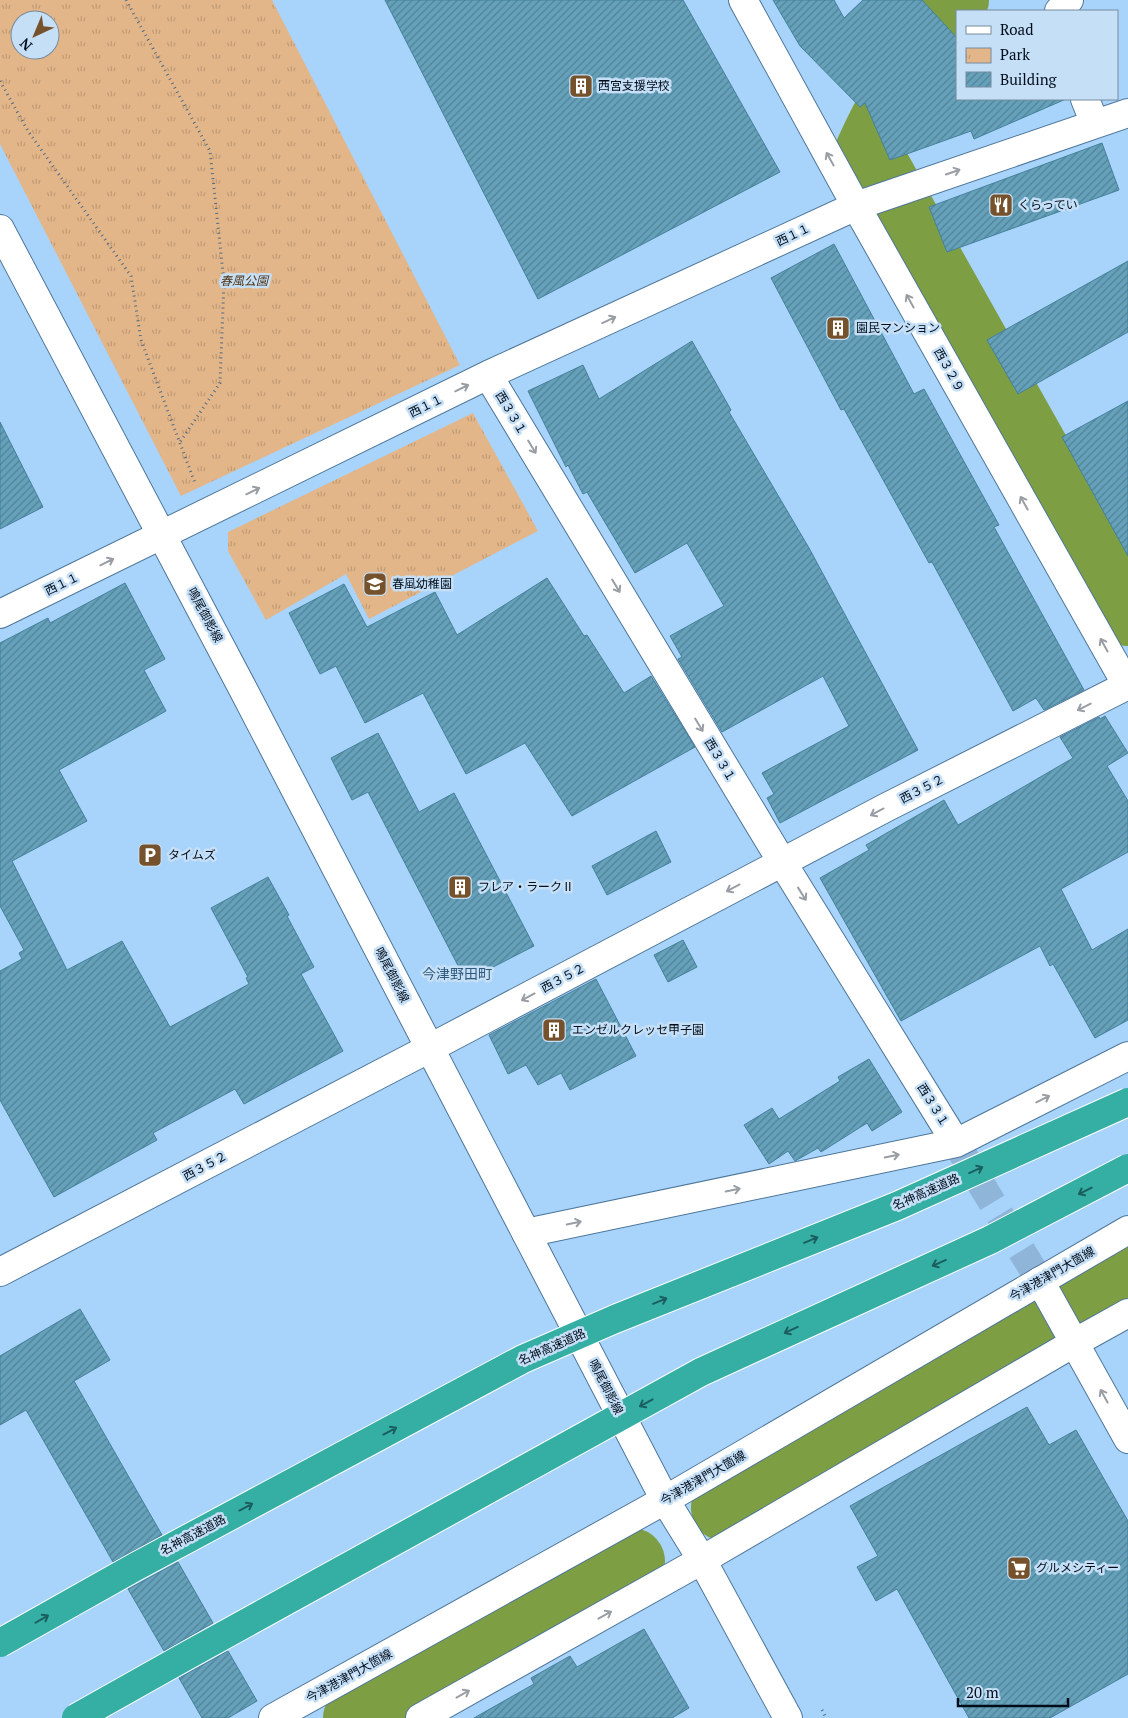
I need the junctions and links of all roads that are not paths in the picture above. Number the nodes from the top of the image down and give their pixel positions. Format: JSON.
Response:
{"nodes":[{"id":1,"x":743,"y":0,"type":"edge"},
{"id":2,"x":1069,"y":0,"type":"edge"},
{"id":3,"x":1060,"y":10,"type":"edge"},
{"id":4,"x":1084,"y":100,"type":"edge"},
{"id":5,"x":1128,"y":113,"type":"edge"},
{"id":6,"x":1095,"y":124,"type":"junction"},
{"id":7,"x":857,"y":205,"type":"junction"},
{"id":8,"x":0,"y":228,"type":"edge"},
{"id":9,"x":488,"y":375,"type":"junction"},
{"id":10,"x":163,"y":536,"type":"junction"},
{"id":11,"x":0,"y":614,"type":"edge"},
{"id":12,"x":1128,"y":686,"type":"edge"},
{"id":13,"x":782,"y":862,"type":"junction"},
{"id":14,"x":430,"y":1048,"type":"junction"},
{"id":15,"x":1128,"y":1056,"type":"edge"},
{"id":16,"x":1128,"y":1102,"type":"edge"},
{"id":17,"x":956,"y":1143,"type":"junction"},
{"id":18,"x":1128,"y":1168,"type":"edge"},
{"id":19,"x":1128,"y":1230,"type":"edge"},
{"id":20,"x":526,"y":1233,"type":"junction"},
{"id":21,"x":0,"y":1272,"type":"edge"},
{"id":22,"x":1046,"y":1292,"type":"junction"},
{"id":23,"x":1128,"y":1313,"type":"edge"},
{"id":24,"x":1071,"y":1336,"type":"junction"},
{"id":25,"x":1128,"y":1439,"type":"edge"},
{"id":26,"x":665,"y":1500,"type":"junction"},
{"id":27,"x":702,"y":1560,"type":"junction"},
{"id":28,"x":0,"y":1643,"type":"edge"},
{"id":29,"x":76,"y":1718,"type":"edge"},
{"id":30,"x":273,"y":1718,"type":"edge"},
{"id":31,"x":420,"y":1718,"type":"edge"},
{"id":32,"x":788,"y":1718,"type":"edge"}],
"edges":[{"from":7,"to":1,"type":"street","name":"西３２９","one_way":true},
{"from":2,"to":3,"type":"street"},
{"from":4,"to":6,"type":"street"},
{"from":5,"to":6,"type":"street","name":"西１１"},
{"from":7,"to":6,"type":"street","name":"西１１","one_way":true},
{"from":9,"to":7,"type":"street","name":"西１１","one_way":true},
{"from":12,"to":7,"type":"street","name":"西３２９","one_way":true},
{"from":8,"to":10,"type":"street","name":"鳴尾御影線"},
{"from":10,"to":9,"type":"street","name":"西１１","one_way":true},
{"from":9,"to":13,"type":"street","name":"西３３１","one_way":true},
{"from":11,"to":10,"type":"street","name":"西１１","one_way":true},
{"from":10,"to":14,"type":"street","name":"鳴尾御影線"},
{"from":12,"to":13,"type":"street","name":"西３５２","one_way":true},
{"from":13,"to":14,"type":"street","name":"西３５２","one_way":true},
{"from":13,"to":17,"type":"street","name":"西３３１","one_way":true},
{"from":14,"to":20,"type":"street","name":"鳴尾御影線"},
{"from":14,"to":21,"type":"street","name":"西３５２"},
{"from":17,"to":15,"type":"street","one_way":true},
{"from":28,"to":16,"type":"highway","name":"名神高速道路","one_way":true,"bridge":true},
{"from":20,"to":17,"type":"street","one_way":true},
{"from":18,"to":29,"type":"highway","one_way":true,"bridge":true},
{"from":19,"to":22,"type":"street","name":"今津港津門大箇線"},
{"from":20,"to":26,"type":"street","name":"鳴尾御影線"},
{"from":22,"to":24,"type":"street"},
{"from":22,"to":26,"type":"street","name":"今津港津門大箇線"},
{"from":23,"to":24,"type":"street"},
{"from":25,"to":24,"type":"street","one_way":true},
{"from":24,"to":27,"type":"street"},
{"from":26,"to":27,"type":"street","name":"鳴尾御影線"},
{"from":26,"to":30,"type":"street","name":"今津港津門大箇線"},
{"from":31,"to":27,"type":"street","one_way":true},
{"from":27,"to":32,"type":"street","name":"鳴尾御影線"}]}
